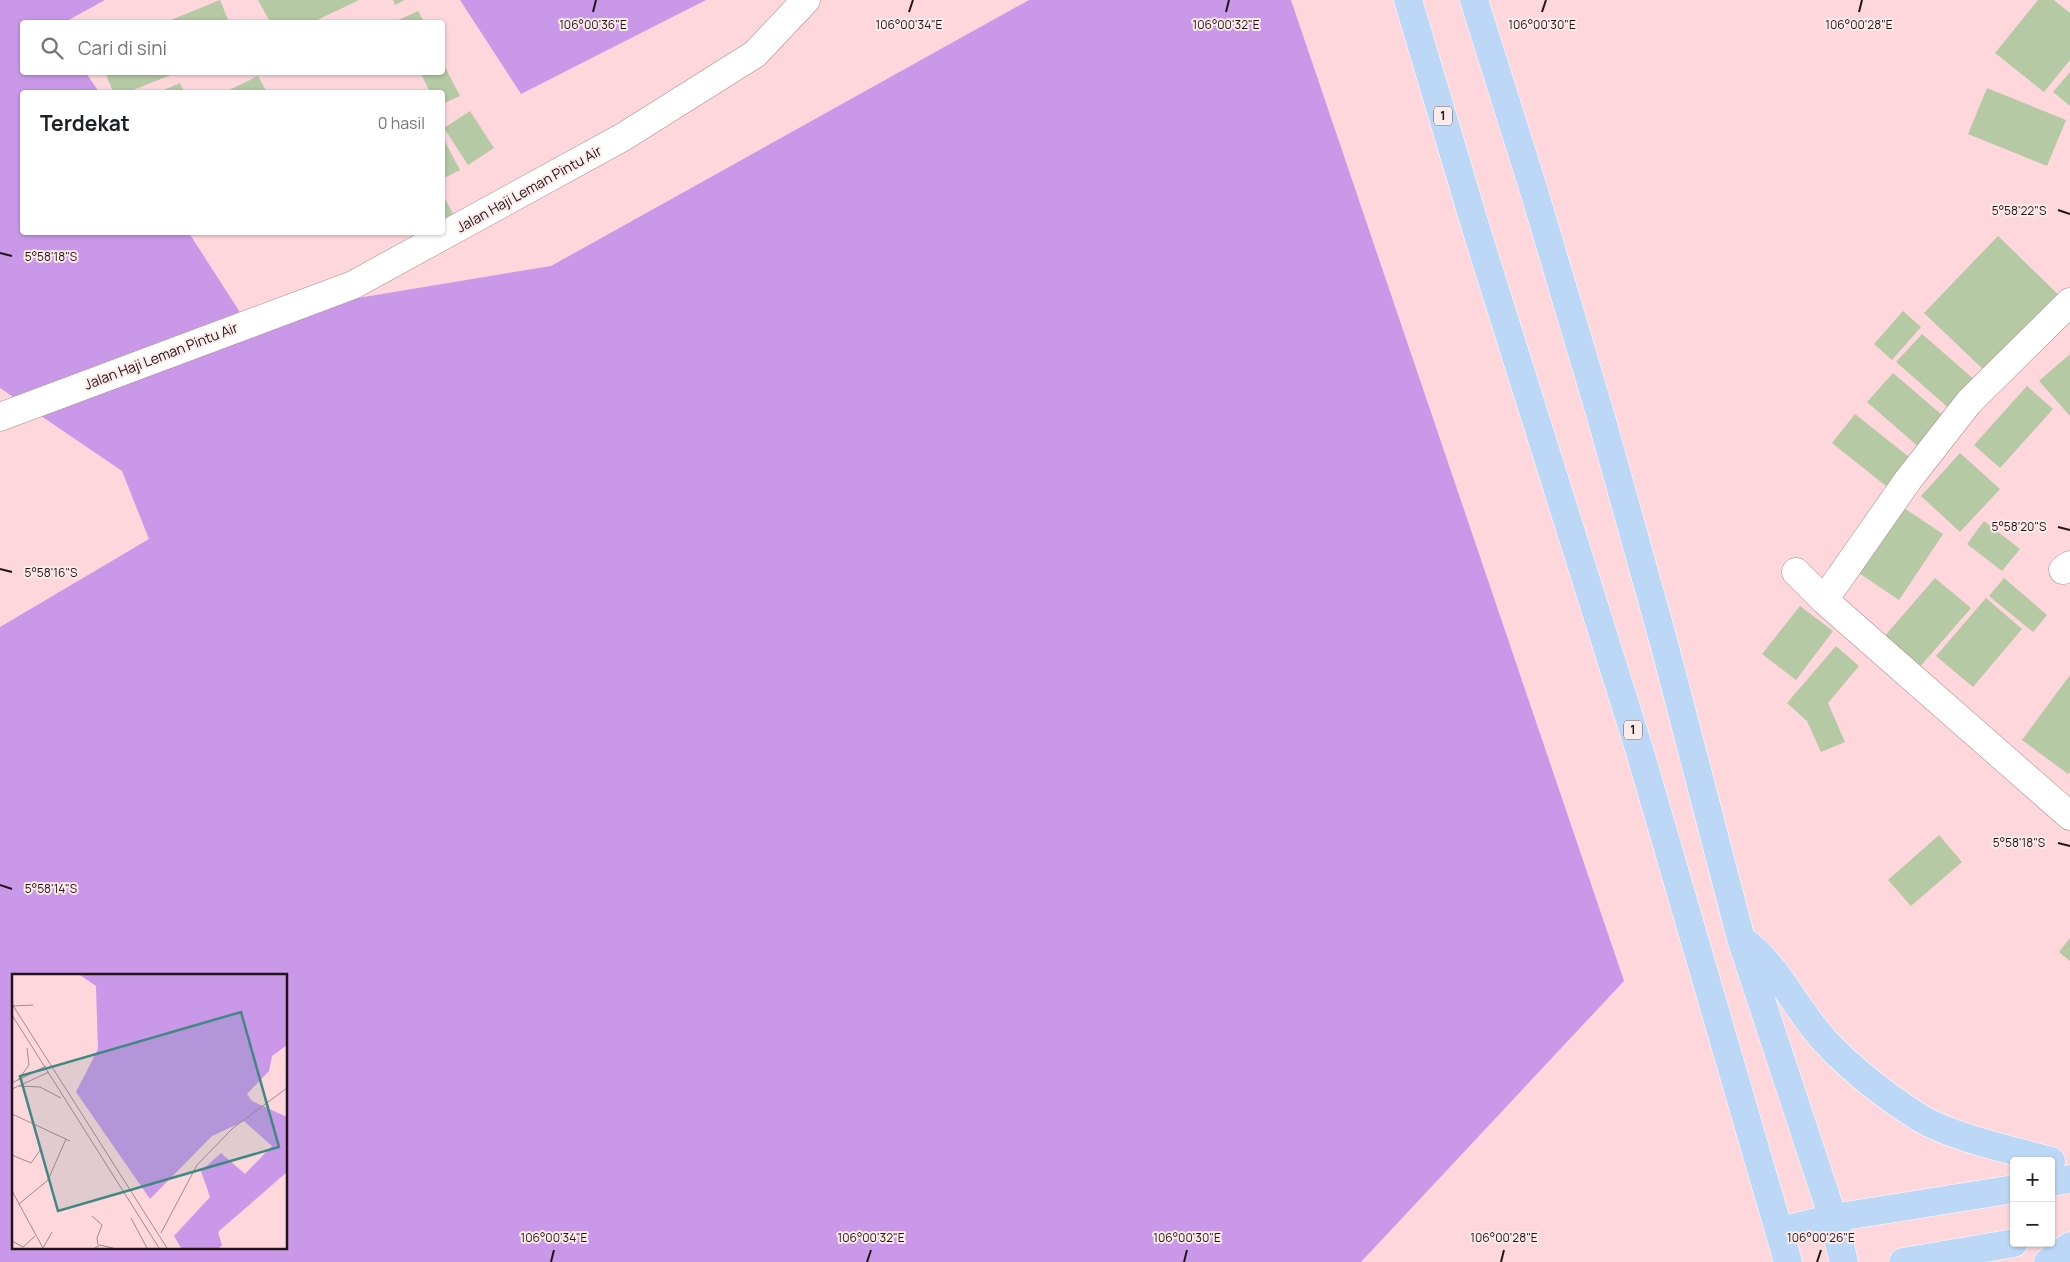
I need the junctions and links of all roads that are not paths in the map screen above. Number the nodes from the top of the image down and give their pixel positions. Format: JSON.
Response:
{"nodes":[{"id":1,"x":806,"y":0,"type":"edge"},
{"id":2,"x":1408,"y":0,"type":"edge"},
{"id":3,"x":1474,"y":0,"type":"edge"},
{"id":4,"x":444,"y":235,"type":"edge"},
{"id":5,"x":445,"y":235,"type":"edge"},
{"id":6,"x":2070,"y":302,"type":"edge"},
{"id":7,"x":0,"y":417,"type":"edge"},
{"id":8,"x":1796,"y":572,"type":"dead end"},
{"id":9,"x":1824,"y":600,"type":"junction"},
{"id":10,"x":2070,"y":816,"type":"edge"},
{"id":11,"x":1741,"y":939,"type":"junction"},
{"id":12,"x":2037,"y":1157,"type":"edge"},
{"id":13,"x":2055,"y":1162,"type":"edge"},
{"id":14,"x":2070,"y":1166,"type":"edge"},
{"id":15,"x":2070,"y":1179,"type":"edge"},
{"id":16,"x":2055,"y":1181,"type":"edge"},
{"id":17,"x":2010,"y":1189,"type":"edge"},
{"id":18,"x":1833,"y":1218,"type":"junction"},
{"id":19,"x":1780,"y":1231,"type":"junction"},
{"id":20,"x":2070,"y":1233,"type":"edge"},
{"id":21,"x":2055,"y":1235,"type":"edge"},
{"id":22,"x":2010,"y":1244,"type":"edge"},
{"id":23,"x":2070,"y":1246,"type":"edge"},
{"id":24,"x":1788,"y":1262,"type":"edge"},
{"id":25,"x":1844,"y":1262,"type":"edge"},
{"id":26,"x":1904,"y":1262,"type":"edge"},
{"id":27,"x":2048,"y":1262,"type":"edge"}],
"edges":[{"from":1,"to":5,"type":"street","name":"Jalan Haji Leman Pintu Air"},
{"from":2,"to":19,"type":"highway","number":"1"},
{"from":3,"to":11,"type":"highway"},
{"from":4,"to":7,"type":"street","name":"Jalan Haji Leman Pintu Air"},
{"from":6,"to":9,"type":"street"},
{"from":8,"to":9,"type":"street"},
{"from":9,"to":10,"type":"street"},
{"from":11,"to":12,"type":"highway"},
{"from":11,"to":18,"type":"highway"},
{"from":13,"to":14,"type":"highway"},
{"from":15,"to":16,"type":"highway"},
{"from":17,"to":18,"type":"highway"},
{"from":18,"to":19,"type":"highway"},
{"from":18,"to":25,"type":"highway"},
{"from":19,"to":24,"type":"highway","number":"1"},
{"from":20,"to":21,"type":"highway"},
{"from":22,"to":26,"type":"highway"},
{"from":23,"to":27,"type":"highway"}]}
